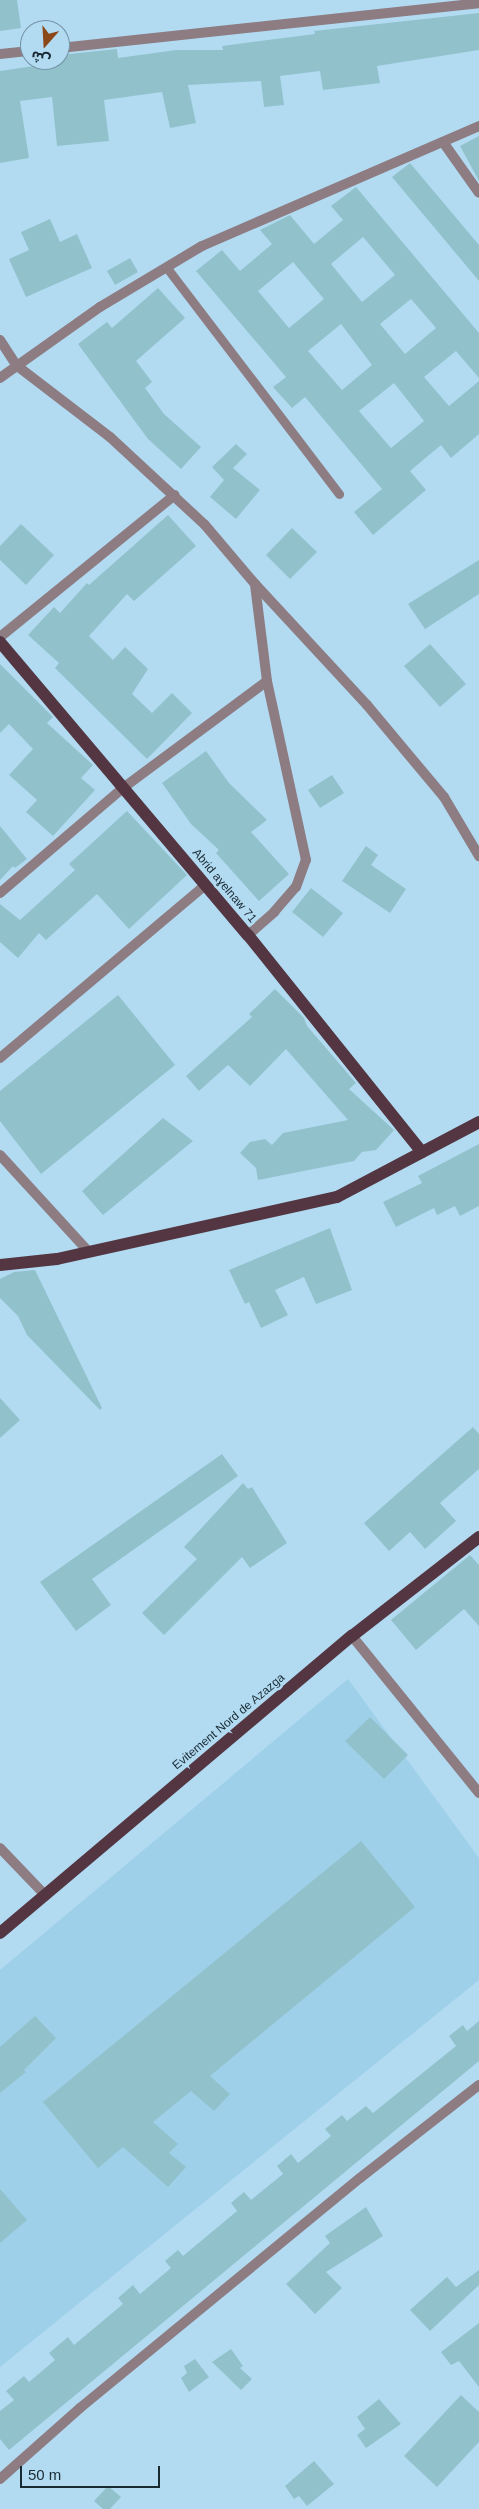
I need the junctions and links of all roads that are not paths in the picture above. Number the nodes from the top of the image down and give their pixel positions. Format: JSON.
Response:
{"nodes":[{"id":1,"x":479,"y":3,"type":"edge"},
{"id":2,"x":70,"y":47,"type":"edge"},
{"id":3,"x":20,"y":52,"type":"edge"},
{"id":4,"x":0,"y":54,"type":"edge"},
{"id":5,"x":479,"y":126,"type":"edge"},
{"id":6,"x":443,"y":142,"type":"junction"},
{"id":7,"x":479,"y":193,"type":"edge"},
{"id":8,"x":167,"y":268,"type":"junction"},
{"id":9,"x":0,"y":340,"type":"edge"},
{"id":10,"x":16,"y":365,"type":"junction"},
{"id":11,"x":0,"y":378,"type":"edge"},
{"id":12,"x":339,"y":494,"type":"dead end"},
{"id":13,"x":175,"y":495,"type":"junction"},
{"id":14,"x":255,"y":584,"type":"junction"},
{"id":15,"x":0,"y":637,"type":"edge"},
{"id":16,"x":0,"y":642,"type":"edge"},
{"id":17,"x":266,"y":681,"type":"junction"},
{"id":18,"x":123,"y":788,"type":"junction"},
{"id":19,"x":479,"y":856,"type":"edge"},
{"id":20,"x":204,"y":886,"type":"junction"},
{"id":21,"x":0,"y":893,"type":"edge"},
{"id":22,"x":248,"y":935,"type":"junction"},
{"id":23,"x":0,"y":1058,"type":"edge"},
{"id":24,"x":479,"y":1122,"type":"edge"},
{"id":25,"x":422,"y":1152,"type":"junction"},
{"id":26,"x":0,"y":1155,"type":"edge"},
{"id":27,"x":87,"y":1250,"type":"junction"},
{"id":28,"x":0,"y":1265,"type":"edge"},
{"id":29,"x":479,"y":1537,"type":"edge"},
{"id":30,"x":352,"y":1636,"type":"junction"},
{"id":31,"x":479,"y":1793,"type":"edge"},
{"id":32,"x":0,"y":1848,"type":"edge"},
{"id":33,"x":46,"y":1896,"type":"junction"},
{"id":34,"x":0,"y":1933,"type":"edge"},
{"id":35,"x":479,"y":2085,"type":"edge"},
{"id":36,"x":0,"y":2479,"type":"edge"}],
"edges":[{"from":1,"to":2,"type":"street"},
{"from":3,"to":4,"type":"street"},
{"from":5,"to":6,"type":"street"},
{"from":6,"to":7,"type":"street"},
{"from":6,"to":8,"type":"street"},
{"from":8,"to":10,"type":"street"},
{"from":8,"to":12,"type":"lane"},
{"from":9,"to":10,"type":"street"},
{"from":10,"to":11,"type":"street"},
{"from":10,"to":13,"type":"street"},
{"from":13,"to":14,"type":"street"},
{"from":13,"to":15,"type":"street"},
{"from":14,"to":17,"type":"street"},
{"from":14,"to":19,"type":"street"},
{"from":16,"to":18,"type":"main road","name":"Abrid aɣelnaw 71"},
{"from":17,"to":18,"type":"street"},
{"from":17,"to":22,"type":"street"},
{"from":18,"to":20,"type":"main road","name":"Abrid aɣelnaw 71"},
{"from":18,"to":21,"type":"street"},
{"from":20,"to":22,"type":"main road","name":"Abrid aɣelnaw 71"},
{"from":20,"to":23,"type":"street"},
{"from":22,"to":25,"type":"main road","name":"Abrid aɣelnaw 71"},
{"from":24,"to":25,"type":"main road"},
{"from":25,"to":27,"type":"main road"},
{"from":26,"to":27,"type":"street"},
{"from":27,"to":28,"type":"main road"},
{"from":29,"to":30,"type":"main road","name":"Evitement Nord de Azazga"},
{"from":30,"to":31,"type":"street"},
{"from":30,"to":33,"type":"main road","name":"Evitement Nord de Azazga"},
{"from":32,"to":33,"type":"street"},
{"from":33,"to":34,"type":"main road","name":"Evitement Nord de Azazga"},
{"from":35,"to":36,"type":"street"}]}
